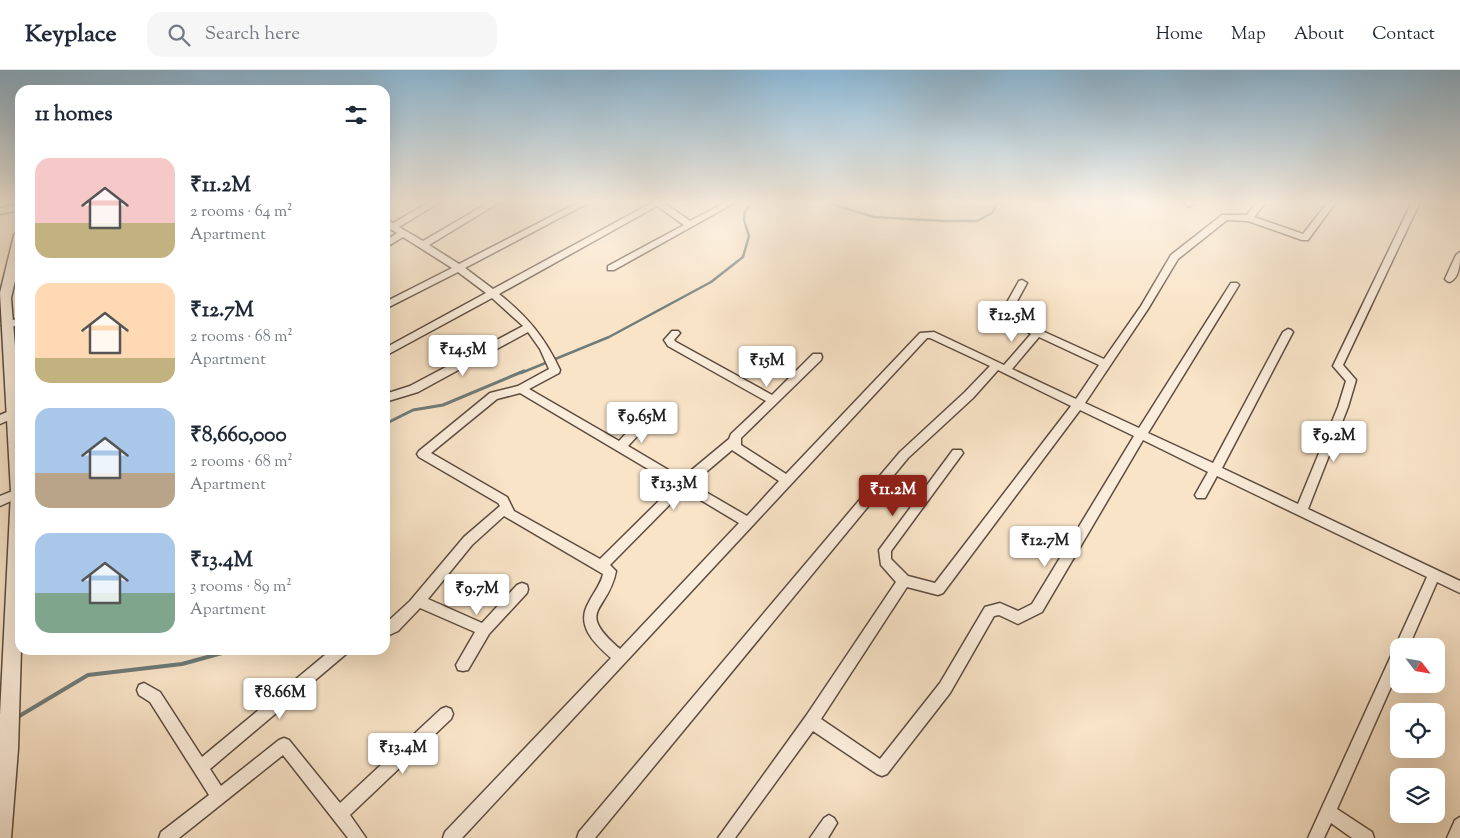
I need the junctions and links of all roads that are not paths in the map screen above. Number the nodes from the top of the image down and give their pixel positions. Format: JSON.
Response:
{"nodes":[{"id":1,"x":411,"y":238,"type":"edge"},
{"id":2,"x":435,"y":238,"type":"edge"},
{"id":3,"x":516,"y":238,"type":"edge"},
{"id":4,"x":594,"y":238,"type":"edge"},
{"id":5,"x":666,"y":238,"type":"edge"},
{"id":6,"x":1198,"y":238,"type":"edge"},
{"id":7,"x":1399,"y":238,"type":"edge"},
{"id":8,"x":423,"y":245,"type":"junction"},
{"id":9,"x":1460,"y":255,"type":"edge"},
{"id":10,"x":15,"y":265,"type":"edge"},
{"id":11,"x":458,"y":268,"type":"junction"},
{"id":12,"x":611,"y":268,"type":"dead end"},
{"id":13,"x":1450,"y":279,"type":"dead end"},
{"id":14,"x":1022,"y":283,"type":"dead end"},
{"id":15,"x":1234,"y":285,"type":"dead end"},
{"id":16,"x":493,"y":293,"type":"junction"},
{"id":17,"x":3,"y":298,"type":"edge"},
{"id":18,"x":390,"y":303,"type":"edge"},
{"id":19,"x":14,"y":323,"type":"edge"},
{"id":20,"x":529,"y":327,"type":"junction"},
{"id":21,"x":1288,"y":332,"type":"dead end"},
{"id":22,"x":676,"y":333,"type":"dead end"},
{"id":23,"x":1037,"y":333,"type":"junction"},
{"id":24,"x":390,"y":349,"type":"edge"},
{"id":25,"x":15,"y":353,"type":"edge"},
{"id":26,"x":817,"y":357,"type":"dead end"},
{"id":27,"x":1106,"y":364,"type":"junction"},
{"id":28,"x":1002,"y":367,"type":"junction"},
{"id":29,"x":521,"y":389,"type":"junction"},
{"id":30,"x":15,"y":395,"type":"edge"},
{"id":31,"x":390,"y":396,"type":"edge"},
{"id":32,"x":773,"y":400,"type":"junction"},
{"id":33,"x":1078,"y":404,"type":"junction"},
{"id":34,"x":652,"y":413,"type":"dead end"},
{"id":35,"x":7,"y":416,"type":"edge"},
{"id":36,"x":15,"y":428,"type":"edge"},
{"id":37,"x":1141,"y":434,"type":"junction"},
{"id":38,"x":734,"y":442,"type":"junction"},
{"id":39,"x":620,"y":447,"type":"junction"},
{"id":40,"x":957,"y":453,"type":"dead end"},
{"id":41,"x":1216,"y":470,"type":"junction"},
{"id":42,"x":788,"y":481,"type":"junction"},
{"id":43,"x":683,"y":484,"type":"junction"},
{"id":44,"x":15,"y":494,"type":"edge"},
{"id":45,"x":1201,"y":496,"type":"dead end"},
{"id":46,"x":0,"y":501,"type":"edge"},
{"id":47,"x":506,"y":508,"type":"junction"},
{"id":48,"x":1301,"y":510,"type":"junction"},
{"id":49,"x":749,"y":523,"type":"junction"},
{"id":50,"x":601,"y":566,"type":"junction"},
{"id":51,"x":1434,"y":575,"type":"junction"},
{"id":52,"x":904,"y":581,"type":"junction"},
{"id":53,"x":1460,"y":588,"type":"edge"},
{"id":54,"x":522,"y":589,"type":"dead end"},
{"id":55,"x":417,"y":600,"type":"junction"},
{"id":56,"x":390,"y":630,"type":"edge"},
{"id":57,"x":484,"y":630,"type":"junction"},
{"id":58,"x":15,"y":637,"type":"edge"},
{"id":59,"x":1406,"y":638,"type":"edge"},
{"id":60,"x":335,"y":655,"type":"edge"},
{"id":61,"x":621,"y":658,"type":"junction"},
{"id":62,"x":463,"y":665,"type":"dead end"},
{"id":63,"x":1390,"y":673,"type":"edge"},
{"id":64,"x":144,"y":690,"type":"dead end"},
{"id":65,"x":446,"y":714,"type":"dead end"},
{"id":66,"x":811,"y":721,"type":"junction"},
{"id":67,"x":201,"y":767,"type":"junction"},
{"id":68,"x":219,"y":797,"type":"junction"},
{"id":69,"x":1328,"y":812,"type":"junction"},
{"id":70,"x":339,"y":815,"type":"junction"},
{"id":71,"x":829,"y":823,"type":"dead end"},
{"id":72,"x":1460,"y":825,"type":"edge"},
{"id":73,"x":1,"y":838,"type":"edge"},
{"id":74,"x":168,"y":838,"type":"edge"},
{"id":75,"x":358,"y":838,"type":"edge"},
{"id":76,"x":451,"y":838,"type":"edge"},
{"id":77,"x":585,"y":838,"type":"edge"},
{"id":78,"x":726,"y":838,"type":"edge"},
{"id":79,"x":818,"y":838,"type":"edge"},
{"id":80,"x":1316,"y":838,"type":"edge"},
{"id":81,"x":1366,"y":838,"type":"edge"},
{"id":82,"x":1455,"y":838,"type":"edge"}],
"edges":[{"from":1,"to":8,"type":"street"},
{"from":2,"to":8,"type":"street"},
{"from":3,"to":11,"type":"street"},
{"from":4,"to":16,"type":"street"},
{"from":5,"to":12,"type":"street"},
{"from":6,"to":27,"type":"street"},
{"from":7,"to":48,"type":"street"},
{"from":8,"to":11,"type":"street"},
{"from":9,"to":13,"type":"street"},
{"from":10,"to":17,"type":"street"},
{"from":11,"to":16,"type":"street"},
{"from":11,"to":18,"type":"street"},
{"from":14,"to":23,"type":"street"},
{"from":15,"to":37,"type":"street"},
{"from":16,"to":20,"type":"street"},
{"from":16,"to":24,"type":"street"},
{"from":17,"to":19,"type":"street"},
{"from":19,"to":25,"type":"street"},
{"from":20,"to":29,"type":"street"},
{"from":20,"to":31,"type":"street"},
{"from":21,"to":41,"type":"street"},
{"from":22,"to":32,"type":"street"},
{"from":23,"to":27,"type":"street"},
{"from":23,"to":28,"type":"street"},
{"from":26,"to":32,"type":"street"},
{"from":27,"to":33,"type":"street"},
{"from":28,"to":33,"type":"street"},
{"from":28,"to":42,"type":"street"},
{"from":28,"to":77,"type":"street"},
{"from":29,"to":39,"type":"street"},
{"from":29,"to":47,"type":"street"},
{"from":30,"to":35,"type":"street"},
{"from":32,"to":38,"type":"street"},
{"from":33,"to":37,"type":"street"},
{"from":33,"to":52,"type":"street"},
{"from":34,"to":39,"type":"street"},
{"from":35,"to":36,"type":"street"},
{"from":37,"to":41,"type":"street"},
{"from":37,"to":66,"type":"street"},
{"from":38,"to":42,"type":"street"},
{"from":38,"to":43,"type":"street"},
{"from":39,"to":43,"type":"street"},
{"from":40,"to":52,"type":"street"},
{"from":41,"to":45,"type":"street"},
{"from":41,"to":48,"type":"street"},
{"from":42,"to":49,"type":"street"},
{"from":43,"to":49,"type":"street"},
{"from":43,"to":50,"type":"street"},
{"from":44,"to":46,"type":"street"},
{"from":47,"to":50,"type":"street"},
{"from":47,"to":55,"type":"street"},
{"from":48,"to":51,"type":"street"},
{"from":49,"to":61,"type":"street"},
{"from":50,"to":61,"type":"street"},
{"from":51,"to":53,"type":"street"},
{"from":51,"to":59,"type":"street"},
{"from":52,"to":66,"type":"street"},
{"from":54,"to":57,"type":"street"},
{"from":55,"to":56,"type":"street"},
{"from":55,"to":57,"type":"street"},
{"from":57,"to":62,"type":"street"},
{"from":58,"to":73,"type":"street"},
{"from":60,"to":67,"type":"street"},
{"from":61,"to":76,"type":"street"},
{"from":63,"to":69,"type":"street"},
{"from":64,"to":67,"type":"street"},
{"from":65,"to":70,"type":"street"},
{"from":66,"to":78,"type":"street"},
{"from":67,"to":68,"type":"street"},
{"from":68,"to":70,"type":"street"},
{"from":68,"to":74,"type":"street"},
{"from":69,"to":80,"type":"street"},
{"from":69,"to":81,"type":"street"},
{"from":70,"to":75,"type":"street"},
{"from":71,"to":79,"type":"street"},
{"from":72,"to":82,"type":"street"}]}
